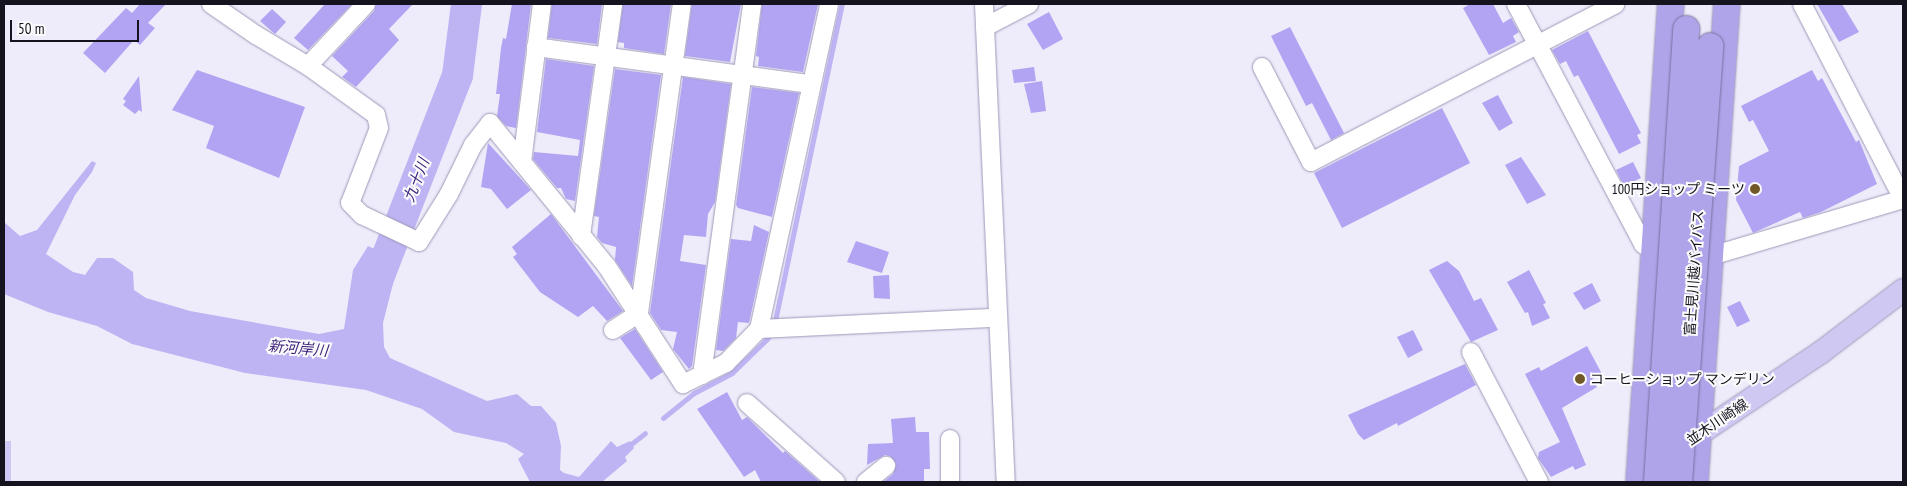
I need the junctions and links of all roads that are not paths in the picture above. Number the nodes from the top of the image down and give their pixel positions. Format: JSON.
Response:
{"nodes":[{"id":1,"x":211,"y":4,"type":"edge"},
{"id":2,"x":366,"y":4,"type":"edge"},
{"id":3,"x":542,"y":4,"type":"edge"},
{"id":4,"x":613,"y":4,"type":"edge"},
{"id":5,"x":682,"y":4,"type":"edge"},
{"id":6,"x":752,"y":4,"type":"edge"},
{"id":7,"x":828,"y":4,"type":"edge"},
{"id":8,"x":984,"y":4,"type":"edge"},
{"id":9,"x":1029,"y":4,"type":"edge"},
{"id":10,"x":1516,"y":4,"type":"edge"},
{"id":11,"x":1616,"y":4,"type":"edge"},
{"id":12,"x":1671,"y":4,"type":"edge"},
{"id":13,"x":1712,"y":4,"type":"edge"},
{"id":14,"x":1727,"y":4,"type":"edge"},
{"id":15,"x":1802,"y":4,"type":"edge"},
{"id":16,"x":1687,"y":16,"type":"edge"},
{"id":17,"x":985,"y":26,"type":"junction"},
{"id":18,"x":1537,"y":46,"type":"junction"},
{"id":19,"x":536,"y":47,"type":"junction"},
{"id":20,"x":605,"y":56,"type":"junction"},
{"id":21,"x":674,"y":65,"type":"junction"},
{"id":22,"x":308,"y":66,"type":"junction"},
{"id":23,"x":1262,"y":68,"type":"dead end"},
{"id":24,"x":742,"y":75,"type":"junction"},
{"id":25,"x":811,"y":84,"type":"junction"},
{"id":26,"x":522,"y":162,"type":"junction"},
{"id":27,"x":1903,"y":199,"type":"edge"},
{"id":28,"x":581,"y":236,"type":"junction"},
{"id":29,"x":1655,"y":253,"type":"junction"},
{"id":30,"x":1711,"y":256,"type":"junction"},
{"id":31,"x":1903,"y":290,"type":"edge"},
{"id":32,"x":638,"y":313,"type":"junction"},
{"id":33,"x":996,"y":318,"type":"junction"},
{"id":34,"x":759,"y":329,"type":"junction"},
{"id":35,"x":614,"y":330,"type":"dead end"},
{"id":36,"x":1471,"y":352,"type":"dead end"},
{"id":37,"x":702,"y":375,"type":"junction"},
{"id":38,"x":747,"y":403,"type":"dead end"},
{"id":39,"x":1698,"y":434,"type":"junction"},
{"id":40,"x":950,"y":439,"type":"dead end"},
{"id":41,"x":886,"y":466,"type":"dead end"},
{"id":42,"x":1641,"y":480,"type":"edge"},
{"id":43,"x":836,"y":482,"type":"edge"},
{"id":44,"x":866,"y":482,"type":"edge"},
{"id":45,"x":950,"y":482,"type":"edge"},
{"id":46,"x":1006,"y":482,"type":"edge"},
{"id":47,"x":1539,"y":482,"type":"edge"},
{"id":48,"x":1679,"y":482,"type":"edge"},
{"id":49,"x":1695,"y":482,"type":"edge"}],
"edges":[{"from":1,"to":22,"type":"street"},
{"from":2,"to":22,"type":"street"},
{"from":3,"to":19,"type":"street"},
{"from":4,"to":20,"type":"street"},
{"from":5,"to":21,"type":"street"},
{"from":6,"to":24,"type":"street"},
{"from":7,"to":25,"type":"street"},
{"from":8,"to":17,"type":"street"},
{"from":9,"to":17,"type":"street"},
{"from":10,"to":18,"type":"street"},
{"from":11,"to":18,"type":"street"},
{"from":12,"to":29,"type":"highway"},
{"from":13,"to":48,"type":"highway","name":"富士見川越バイパス","bridge":true},
{"from":14,"to":30,"type":"highway"},
{"from":15,"to":27,"type":"street"},
{"from":16,"to":42,"type":"highway","name":"富士見川越バイパス","bridge":true},
{"from":17,"to":33,"type":"street"},
{"from":18,"to":23,"type":"street"},
{"from":18,"to":29,"type":"street"},
{"from":19,"to":20,"type":"street"},
{"from":19,"to":26,"type":"street"},
{"from":20,"to":21,"type":"street"},
{"from":20,"to":28,"type":"street"},
{"from":21,"to":24,"type":"street"},
{"from":21,"to":32,"type":"street"},
{"from":22,"to":26,"type":"street"},
{"from":24,"to":25,"type":"street"},
{"from":24,"to":37,"type":"street"},
{"from":25,"to":34,"type":"street"},
{"from":26,"to":28,"type":"street"},
{"from":27,"to":30,"type":"street"},
{"from":28,"to":32,"type":"street"},
{"from":29,"to":42,"type":"highway"},
{"from":30,"to":39,"type":"highway"},
{"from":31,"to":39,"type":"main road","name":"並木川崎線"},
{"from":32,"to":35,"type":"street"},
{"from":32,"to":37,"type":"street"},
{"from":33,"to":34,"type":"street"},
{"from":33,"to":46,"type":"street"},
{"from":34,"to":37,"type":"street"},
{"from":36,"to":47,"type":"street"},
{"from":38,"to":43,"type":"street"},
{"from":39,"to":42,"type":"main road","name":"並木川崎線"},
{"from":39,"to":49,"type":"highway"},
{"from":40,"to":45,"type":"street"},
{"from":41,"to":44,"type":"street"}]}
